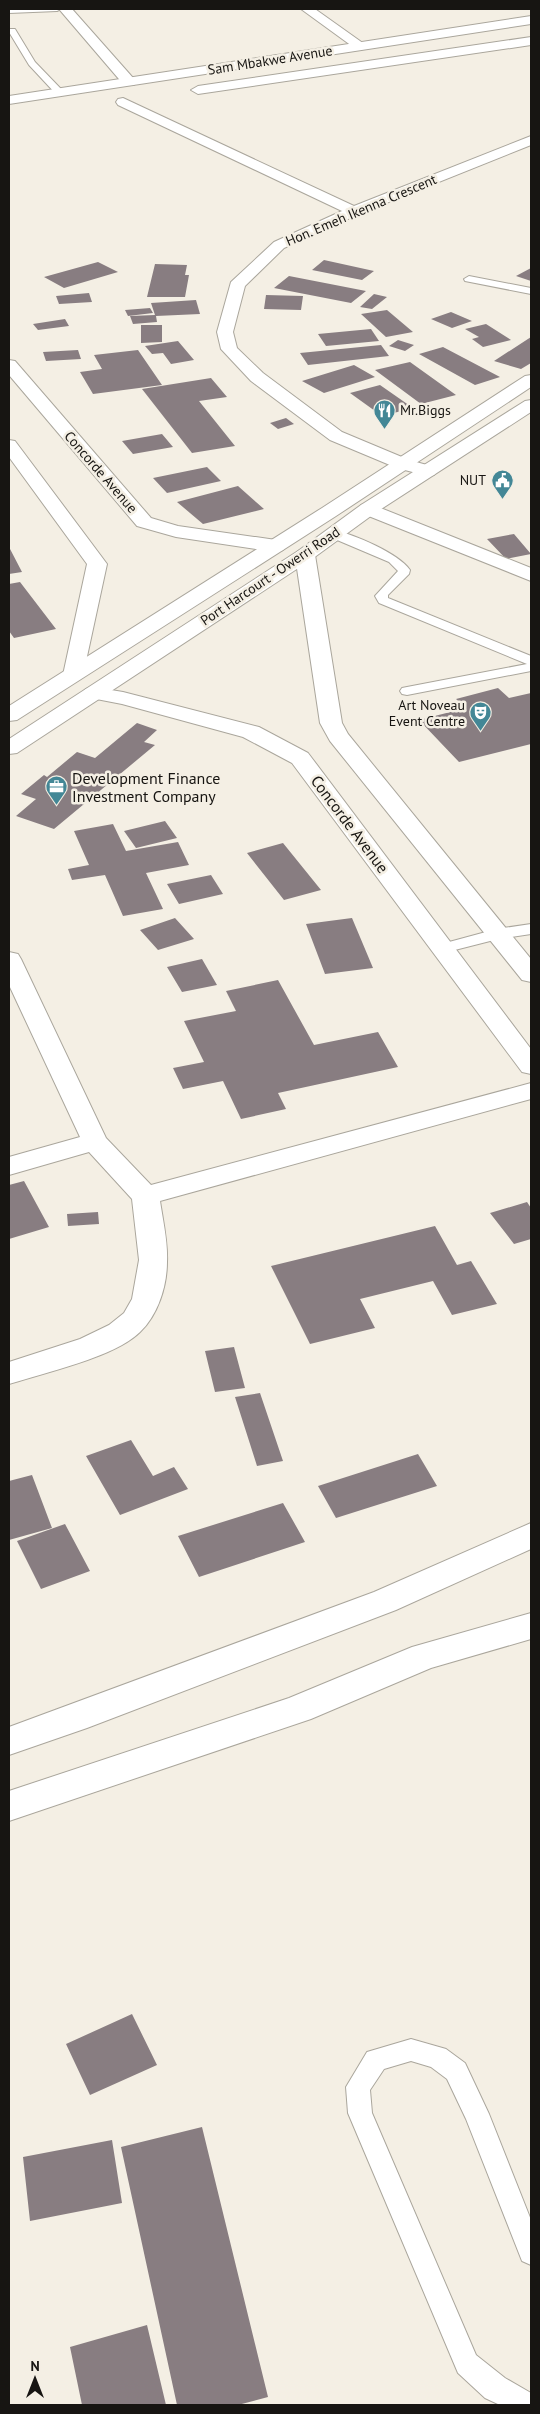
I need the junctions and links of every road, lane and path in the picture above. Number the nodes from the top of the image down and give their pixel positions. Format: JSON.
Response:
{"nodes":[{"id":1,"x":56,"y":9,"type":"edge"},
{"id":2,"x":65,"y":9,"type":"edge"},
{"id":3,"x":307,"y":9,"type":"edge"},
{"id":4,"x":9,"y":11,"type":"edge"},
{"id":5,"x":531,"y":20,"type":"edge"},
{"id":6,"x":12,"y":32,"type":"dead end"},
{"id":7,"x":531,"y":40,"type":"edge"},
{"id":8,"x":362,"y":46,"type":"junction"},
{"id":9,"x":129,"y":82,"type":"junction"},
{"id":10,"x":59,"y":92,"type":"junction"},
{"id":11,"x":182,"y":93,"type":"dead end"},
{"id":12,"x":143,"y":99,"type":"dead end"},
{"id":13,"x":9,"y":100,"type":"edge"},
{"id":14,"x":531,"y":140,"type":"edge"},
{"id":15,"x":354,"y":211,"type":"junction"},
{"id":16,"x":468,"y":279,"type":"dead end"},
{"id":17,"x":531,"y":291,"type":"edge"},
{"id":18,"x":9,"y":366,"type":"edge"},
{"id":19,"x":531,"y":380,"type":"edge"},
{"id":20,"x":531,"y":405,"type":"edge"},
{"id":21,"x":9,"y":446,"type":"edge"},
{"id":22,"x":403,"y":464,"type":"junction"},
{"id":23,"x":428,"y":471,"type":"junction"},
{"id":24,"x":368,"y":509,"type":"junction"},
{"id":25,"x":334,"y":534,"type":"junction"},
{"id":26,"x":276,"y":546,"type":"junction"},
{"id":27,"x":305,"y":555,"type":"junction"},
{"id":28,"x":531,"y":575,"type":"edge"},
{"id":29,"x":531,"y":661,"type":"edge"},
{"id":30,"x":531,"y":667,"type":"edge"},
{"id":31,"x":73,"y":675,"type":"junction"},
{"id":32,"x":407,"y":691,"type":"dead end"},
{"id":33,"x":93,"y":693,"type":"junction"},
{"id":34,"x":9,"y":715,"type":"edge"},
{"id":35,"x":9,"y":748,"type":"edge"},
{"id":36,"x":531,"y":928,"type":"edge"},
{"id":37,"x":497,"y":934,"type":"junction"},
{"id":38,"x":443,"y":948,"type":"junction"},
{"id":39,"x":9,"y":959,"type":"edge"},
{"id":40,"x":531,"y":975,"type":"edge"},
{"id":41,"x":531,"y":1066,"type":"edge"},
{"id":42,"x":531,"y":1091,"type":"edge"},
{"id":43,"x":95,"y":1142,"type":"junction"},
{"id":44,"x":9,"y":1166,"type":"edge"},
{"id":45,"x":145,"y":1196,"type":"junction"},
{"id":46,"x":9,"y":1373,"type":"edge"},
{"id":47,"x":531,"y":1535,"type":"edge"},
{"id":48,"x":531,"y":1626,"type":"edge"},
{"id":49,"x":9,"y":1740,"type":"edge"},
{"id":50,"x":9,"y":1806,"type":"edge"},
{"id":51,"x":531,"y":2252,"type":"edge"},
{"id":52,"x":526,"y":2405,"type":"edge"}],
"edges":[{"from":1,"to":4,"type":"lane"},
{"from":2,"to":9,"type":"street"},
{"from":3,"to":8,"type":"street"},
{"from":5,"to":8,"type":"street","name":"Sam Mbakwe Avenue"},
{"from":6,"to":10,"type":"lane"},
{"from":7,"to":11,"type":"street","name":"Sam Mbakwe Avenue"},
{"from":8,"to":9,"type":"street","name":"Sam Mbakwe Avenue"},
{"from":9,"to":10,"type":"street","name":"Sam Mbakwe Avenue"},
{"from":10,"to":13,"type":"street","name":"Sam Mbakwe Avenue"},
{"from":12,"to":15,"type":"street"},
{"from":14,"to":15,"type":"street","name":"Hon. Emeh Ikenna Crescent"},
{"from":15,"to":22,"type":"street","name":"Hon. Emeh Ikenna Crescent"},
{"from":16,"to":17,"type":"lane"},
{"from":18,"to":26,"type":"street","name":"Concorde Avenue"},
{"from":19,"to":22,"type":"street","name":"Port Harcourt - Owerri Road"},
{"from":20,"to":23,"type":"street","name":"Port Harcourt - Owerri Road"},
{"from":21,"to":31,"type":"street"},
{"from":22,"to":23,"type":"street","name":"Hon. Emeh Ikenna Crescent"},
{"from":22,"to":26,"type":"street","name":"Port Harcourt - Owerri Road"},
{"from":23,"to":24,"type":"street","name":"Port Harcourt - Owerri Road"},
{"from":24,"to":25,"type":"street","name":"Port Harcourt - Owerri Road"},
{"from":24,"to":28,"type":"street"},
{"from":25,"to":27,"type":"street","name":"Port Harcourt - Owerri Road"},
{"from":25,"to":29,"type":"lane"},
{"from":26,"to":31,"type":"street","name":"Port Harcourt - Owerri Road"},
{"from":27,"to":33,"type":"street","name":"Port Harcourt - Owerri Road"},
{"from":27,"to":37,"type":"street"},
{"from":30,"to":32,"type":"lane"},
{"from":31,"to":34,"type":"street","name":"Port Harcourt - Owerri Road"},
{"from":33,"to":35,"type":"street","name":"Port Harcourt - Owerri Road"},
{"from":33,"to":38,"type":"street","name":"Concorde Avenue"},
{"from":36,"to":37,"type":"lane"},
{"from":37,"to":38,"type":"lane"},
{"from":37,"to":40,"type":"street"},
{"from":38,"to":41,"type":"street","name":"Concorde Avenue"},
{"from":39,"to":43,"type":"street"},
{"from":42,"to":45,"type":"street"},
{"from":43,"to":44,"type":"street"},
{"from":43,"to":45,"type":"street"},
{"from":45,"to":46,"type":"street"},
{"from":47,"to":49,"type":"street"},
{"from":48,"to":50,"type":"street"},
{"from":51,"to":52,"type":"lane"}]}
